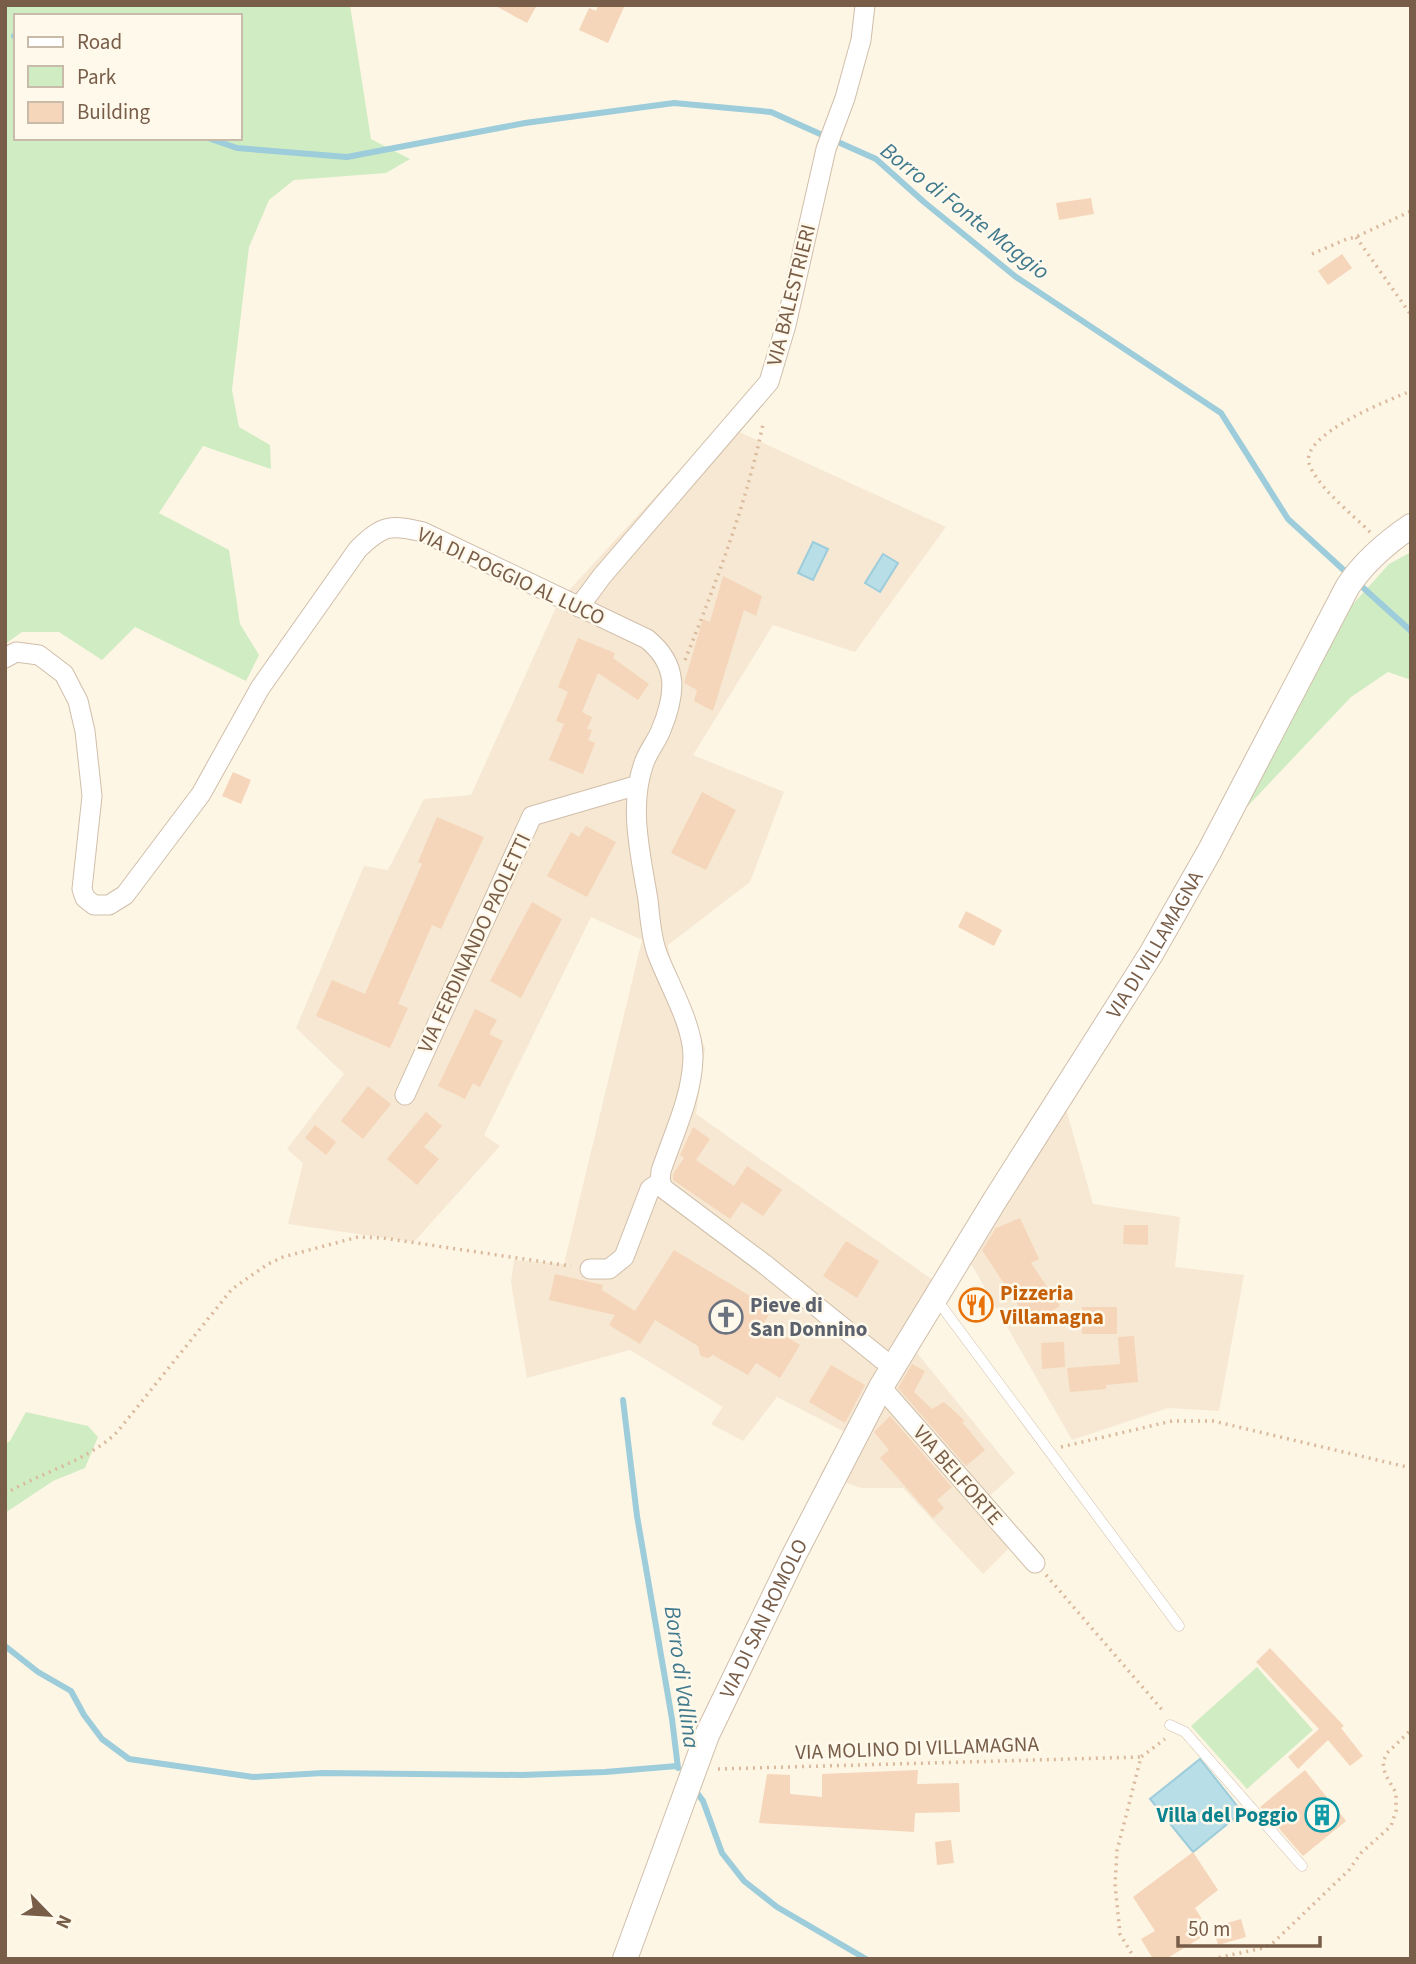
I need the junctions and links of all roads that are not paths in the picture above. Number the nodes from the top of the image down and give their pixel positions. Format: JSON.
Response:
{"nodes":[{"id":1,"x":865,"y":5,"type":"edge"},
{"id":2,"x":1411,"y":526,"type":"edge"},
{"id":3,"x":579,"y":607,"type":"junction"},
{"id":4,"x":5,"y":658,"type":"edge"},
{"id":5,"x":638,"y":785,"type":"junction"},
{"id":6,"x":404,"y":1095,"type":"dead end"},
{"id":7,"x":660,"y":1182,"type":"junction"},
{"id":8,"x":590,"y":1269,"type":"road end"},
{"id":9,"x":936,"y":1297,"type":"junction"},
{"id":10,"x":888,"y":1377,"type":"junction"},
{"id":11,"x":1035,"y":1563,"type":"road end"},
{"id":12,"x":1179,"y":1626,"type":"dead end"},
{"id":13,"x":1170,"y":1725,"type":"road end"},
{"id":14,"x":1302,"y":1866,"type":"dead end"},
{"id":15,"x":625,"y":1959,"type":"edge"}],
"edges":[{"from":1,"to":3,"type":"street","name":"VIA BALESTRIERI"},
{"from":2,"to":9,"type":"street","name":"VIA DI VILLAMAGNA"},
{"from":3,"to":4,"type":"street","name":"VIA DI POGGIO AL LUCO"},
{"from":3,"to":5,"type":"street","name":"VIA DI POGGIO AL LUCO"},
{"from":5,"to":6,"type":"street","name":"VIA FERDINANDO PAOLETTI"},
{"from":5,"to":7,"type":"street"},
{"from":7,"to":8,"type":"street"},
{"from":7,"to":10,"type":"street","name":"VIA BELFORTE"},
{"from":9,"to":10,"type":"street","name":"VIA DI VILLAMAGNA"},
{"from":9,"to":12,"type":"lane"},
{"from":10,"to":11,"type":"street","name":"VIA BELFORTE"},
{"from":10,"to":15,"type":"street","name":"VIA DI SAN ROMOLO"},
{"from":13,"to":14,"type":"lane"}]}
